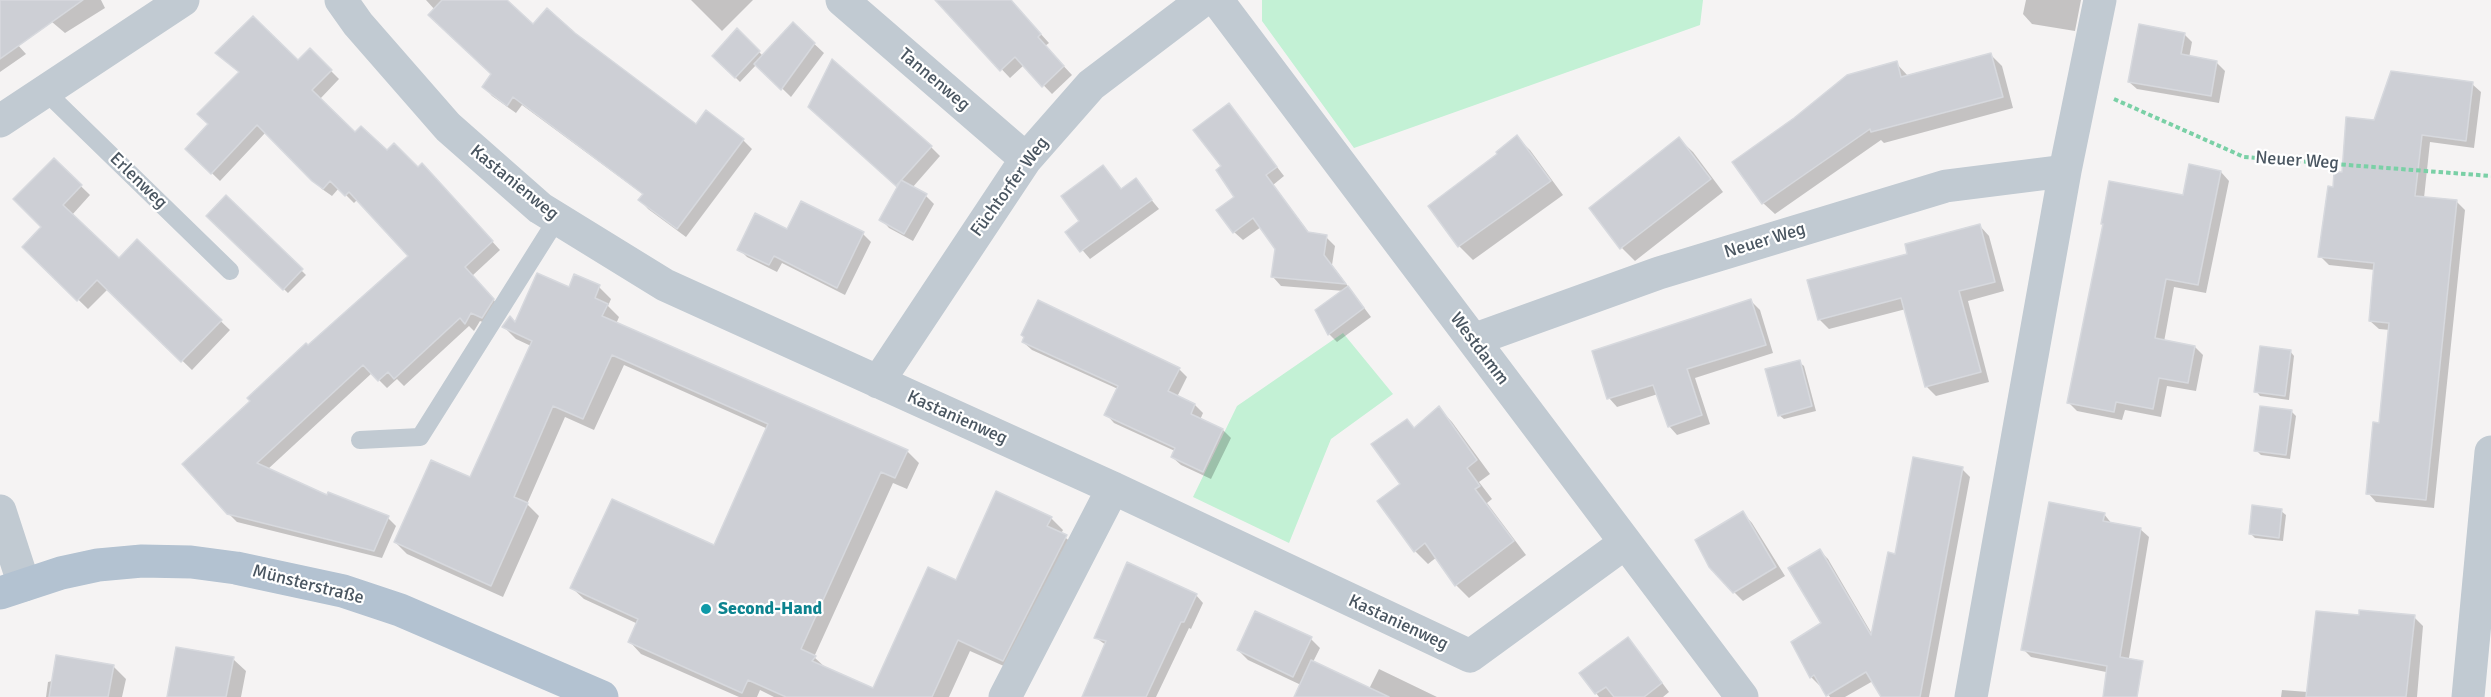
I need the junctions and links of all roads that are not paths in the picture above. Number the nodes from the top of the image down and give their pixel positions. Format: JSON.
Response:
{"nodes":[{"id":1,"x":183,"y":0,"type":"edge"},
{"id":2,"x":340,"y":0,"type":"edge"},
{"id":3,"x":843,"y":0,"type":"edge"},
{"id":4,"x":1203,"y":0,"type":"edge"},
{"id":5,"x":1217,"y":0,"type":"edge"},
{"id":6,"x":2100,"y":0,"type":"edge"},
{"id":7,"x":45,"y":91,"type":"junction"},
{"id":8,"x":0,"y":121,"type":"edge"},
{"id":9,"x":1026,"y":159,"type":"junction"},
{"id":10,"x":2065,"y":171,"type":"junction"},
{"id":11,"x":557,"y":219,"type":"junction"},
{"id":12,"x":230,"y":271,"type":"dead end"},
{"id":13,"x":1473,"y":340,"type":"junction"},
{"id":14,"x":878,"y":382,"type":"junction"},
{"id":15,"x":360,"y":440,"type":"dead end"},
{"id":16,"x":2491,"y":452,"type":"edge"},
{"id":17,"x":1113,"y":488,"type":"junction"},
{"id":18,"x":0,"y":511,"type":"edge"},
{"id":19,"x":2487,"y":523,"type":"edge"},
{"id":20,"x":1625,"y":543,"type":"junction"},
{"id":21,"x":12,"y":589,"type":"edge"},
{"id":22,"x":602,"y":697,"type":"edge"},
{"id":23,"x":1005,"y":697,"type":"edge"},
{"id":24,"x":1742,"y":697,"type":"edge"},
{"id":25,"x":1971,"y":697,"type":"edge"},
{"id":26,"x":2468,"y":697,"type":"edge"}],
"edges":[{"from":1,"to":7,"type":"street"},
{"from":2,"to":11,"type":"street","name":"Kastanienweg"},
{"from":3,"to":9,"type":"street","name":"Tannenweg"},
{"from":4,"to":9,"type":"street","name":"Füchtorfer Weg"},
{"from":5,"to":13,"type":"street","name":"Westdamm"},
{"from":6,"to":10,"type":"street"},
{"from":7,"to":8,"type":"street"},
{"from":7,"to":12,"type":"lane","name":"Erlenweg"},
{"from":9,"to":14,"type":"street","name":"Füchtorfer Weg"},
{"from":10,"to":13,"type":"street","name":"Neuer Weg"},
{"from":10,"to":25,"type":"street"},
{"from":11,"to":14,"type":"street","name":"Kastanienweg"},
{"from":11,"to":15,"type":"lane"},
{"from":13,"to":20,"type":"street","name":"Westdamm"},
{"from":14,"to":17,"type":"street","name":"Kastanienweg"},
{"from":16,"to":19,"type":"street"},
{"from":17,"to":20,"type":"street","name":"Kastanienweg"},
{"from":17,"to":23,"type":"street"},
{"from":18,"to":21,"type":"street"},
{"from":19,"to":26,"type":"street"},
{"from":20,"to":24,"type":"street","name":"Westdamm"},
{"from":21,"to":22,"type":"main road","name":"Münsterstraße"}]}
